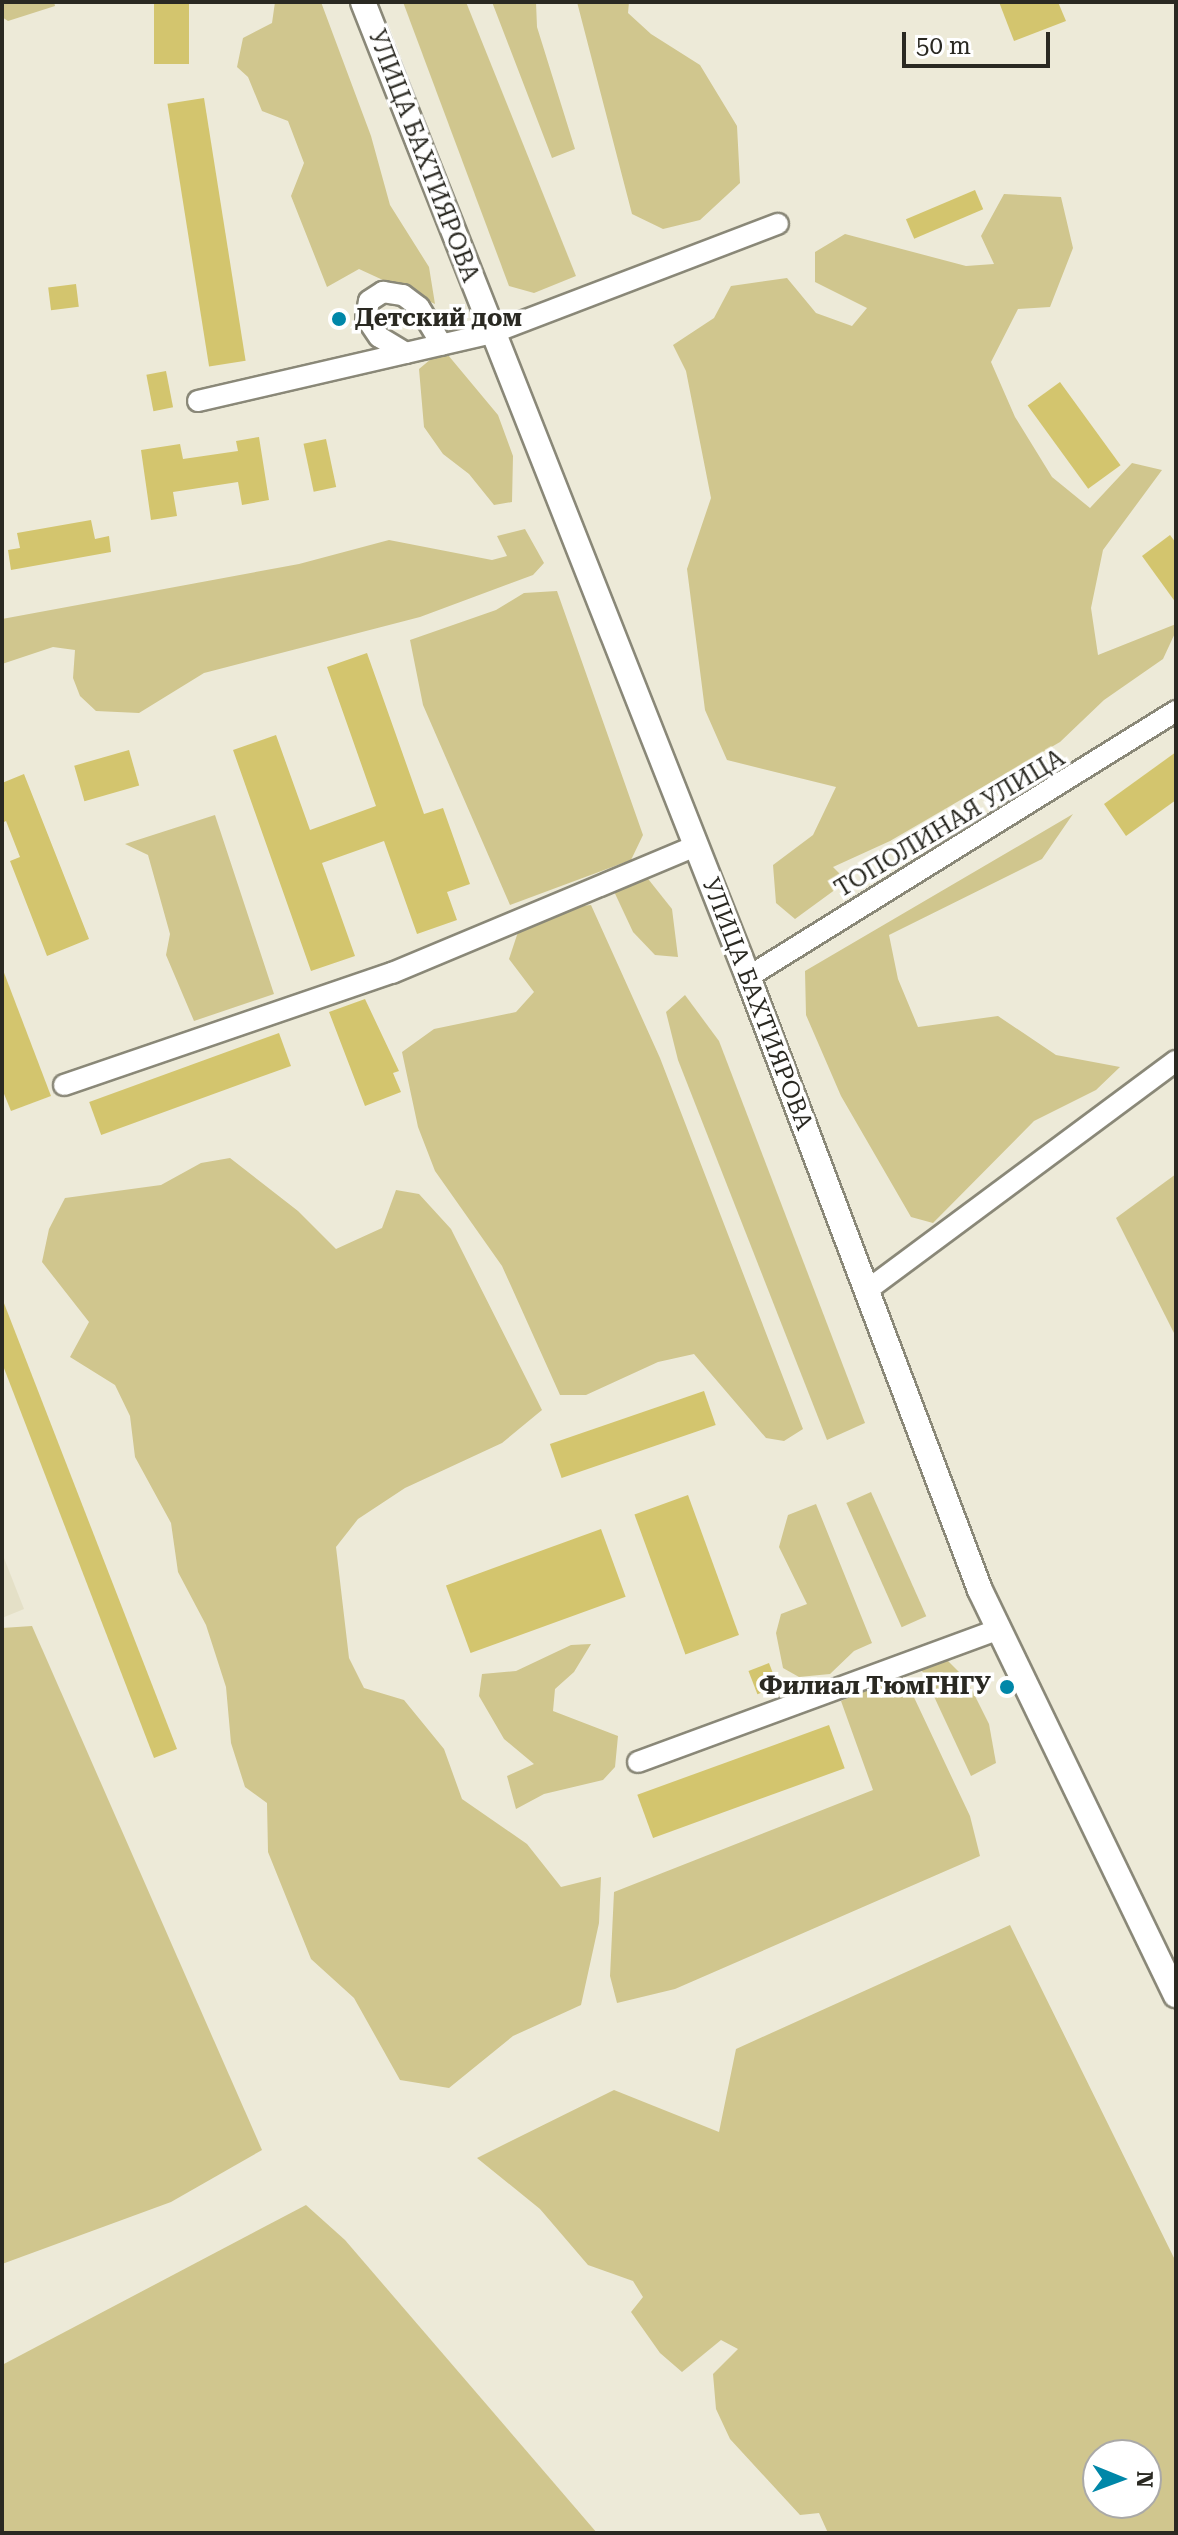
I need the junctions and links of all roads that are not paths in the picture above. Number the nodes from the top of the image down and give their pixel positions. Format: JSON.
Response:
{"nodes":[{"id":1,"x":363,"y":2,"type":"edge"},
{"id":2,"x":778,"y":224,"type":"dead end"},
{"id":3,"x":492,"y":333,"type":"junction"},
{"id":4,"x":442,"y":345,"type":"junction"},
{"id":5,"x":406,"y":353,"type":"junction"},
{"id":6,"x":198,"y":401,"type":"dead end"},
{"id":7,"x":1176,"y":711,"type":"edge"},
{"id":8,"x":695,"y":846,"type":"junction"},
{"id":9,"x":748,"y":977,"type":"junction"},
{"id":10,"x":1176,"y":1061,"type":"edge"},
{"id":11,"x":64,"y":1085,"type":"dead end"},
{"id":12,"x":866,"y":1291,"type":"junction"},
{"id":13,"x":997,"y":1630,"type":"junction"},
{"id":14,"x":638,"y":1762,"type":"dead end"},
{"id":15,"x":1176,"y":1995,"type":"edge"}],
"edges":[{"from":1,"to":3,"type":"main road","name":"УЛИЦА БАХТИЯРОВА"},
{"from":2,"to":3,"type":"street"},
{"from":3,"to":4,"type":"street"},
{"from":3,"to":8,"type":"main road","name":"УЛИЦА БАХТИЯРОВА"},
{"from":4,"to":5,"type":"street"},
{"from":4,"to":5,"type":"street"},
{"from":5,"to":6,"type":"street"},
{"from":7,"to":9,"type":"street","name":"ТОПОЛИНАЯ УЛИЦА"},
{"from":8,"to":9,"type":"main road","name":"УЛИЦА БАХТИЯРОВА"},
{"from":8,"to":11,"type":"street"},
{"from":9,"to":12,"type":"main road","name":"УЛИЦА БАХТИЯРОВА"},
{"from":10,"to":12,"type":"street"},
{"from":12,"to":13,"type":"main road","name":"УЛИЦА БАХТИЯРОВА"},
{"from":13,"to":14,"type":"street"},
{"from":13,"to":15,"type":"main road","name":"УЛИЦА БАХТИЯРОВА"}]}
